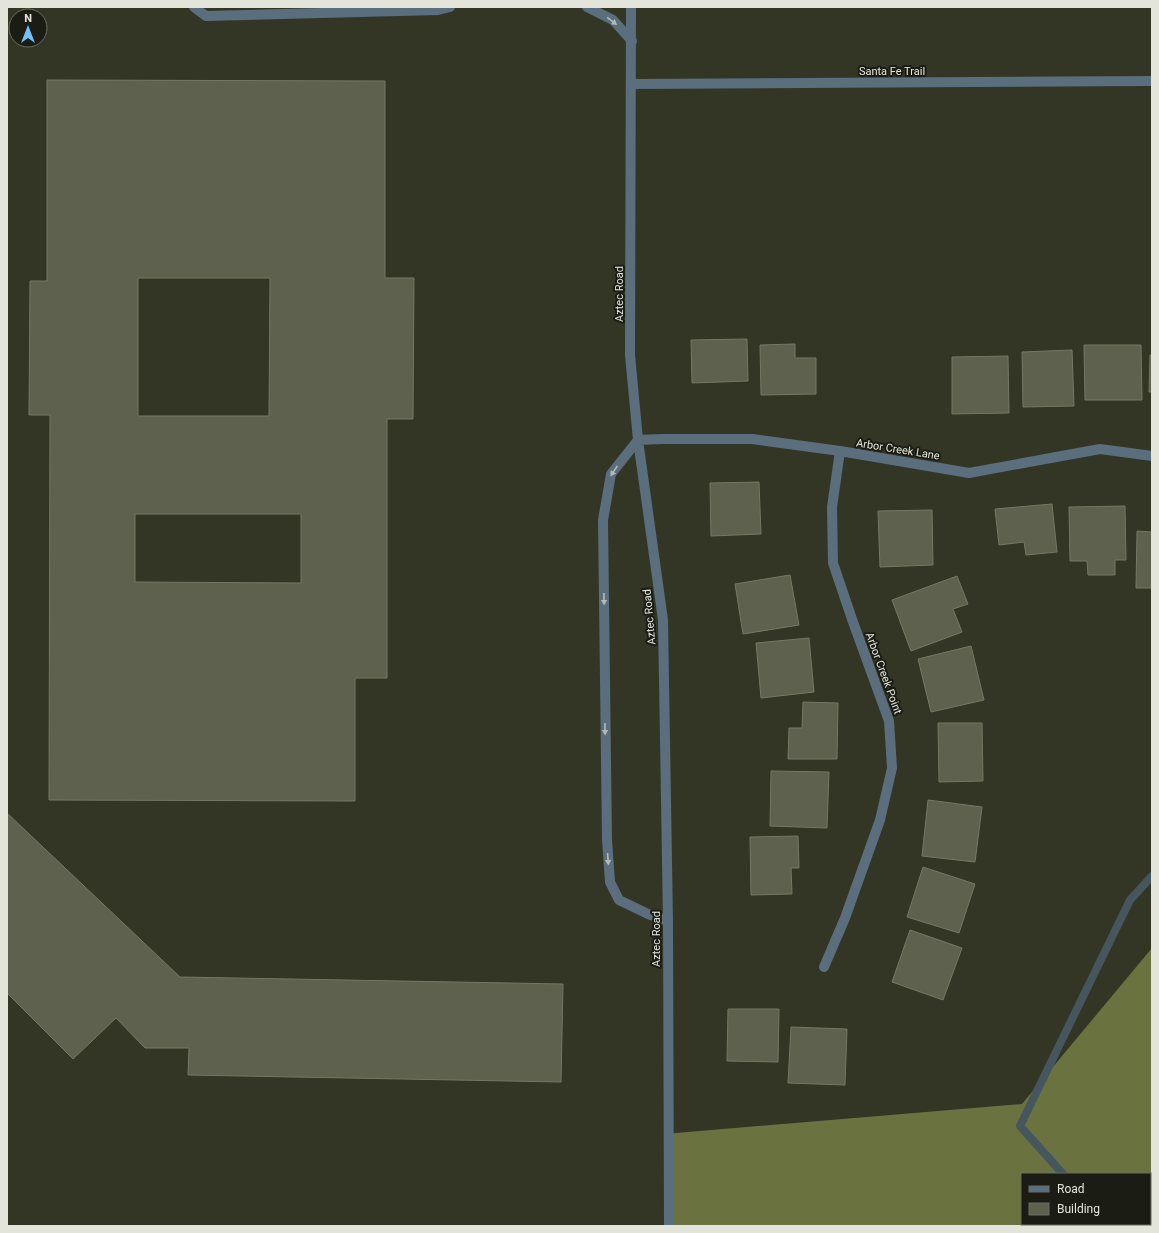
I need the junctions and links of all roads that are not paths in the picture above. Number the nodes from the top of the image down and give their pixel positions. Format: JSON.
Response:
{"nodes":[{"id":1,"x":194,"y":7,"type":"edge"},
{"id":2,"x":450,"y":7,"type":"edge"},
{"id":3,"x":587,"y":7,"type":"edge"},
{"id":4,"x":631,"y":7,"type":"edge"},
{"id":5,"x":632,"y":41,"type":"junction"},
{"id":6,"x":1152,"y":81,"type":"edge"},
{"id":7,"x":631,"y":84,"type":"junction"},
{"id":8,"x":638,"y":440,"type":"junction"},
{"id":9,"x":840,"y":452,"type":"junction"},
{"id":10,"x":1152,"y":456,"type":"edge"},
{"id":11,"x":668,"y":920,"type":"junction"},
{"id":12,"x":824,"y":967,"type":"dead end"},
{"id":13,"x":669,"y":1226,"type":"edge"}],
"edges":[{"from":1,"to":2,"type":"street"},
{"from":3,"to":5,"type":"street","one_way":true},
{"from":4,"to":5,"type":"street","name":"Aztec Road"},
{"from":5,"to":7,"type":"street","name":"Aztec Road"},
{"from":6,"to":7,"type":"street","name":"Santa Fe Trail"},
{"from":7,"to":8,"type":"street","name":"Aztec Road"},
{"from":8,"to":9,"type":"street","name":"Arbor Creek Lane"},
{"from":8,"to":11,"type":"street","name":"Aztec Road"},
{"from":8,"to":11,"type":"street","one_way":true},
{"from":9,"to":10,"type":"street","name":"Arbor Creek Lane"},
{"from":9,"to":12,"type":"street","name":"Arbor Creek Point"},
{"from":11,"to":13,"type":"street","name":"Aztec Road"}]}
